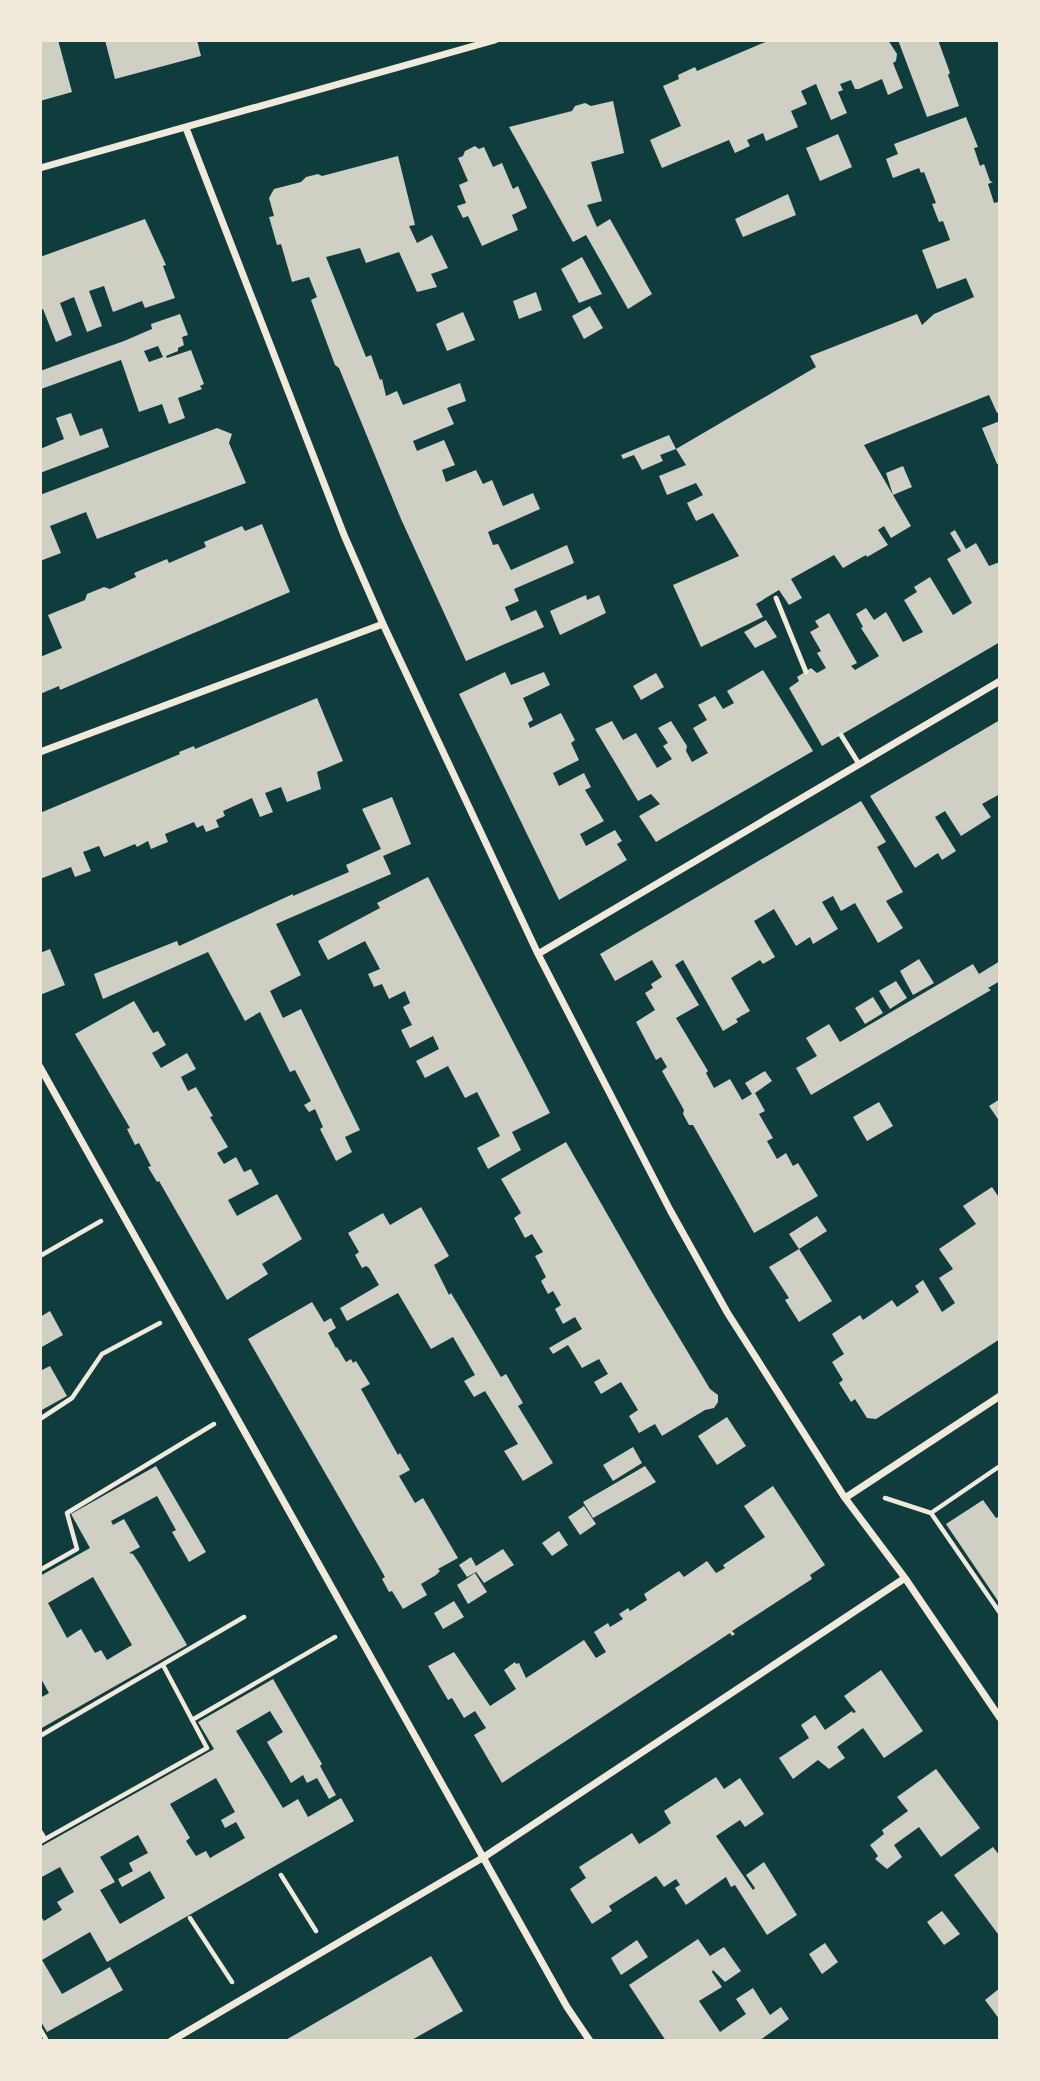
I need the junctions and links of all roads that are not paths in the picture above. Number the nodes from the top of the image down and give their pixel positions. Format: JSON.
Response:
{"nodes":[{"id":1,"x":495,"y":40,"type":"edge"},
{"id":2,"x":186,"y":128,"type":"junction"},
{"id":3,"x":40,"y":168,"type":"edge"},
{"id":4,"x":776,"y":598,"type":"dead end"},
{"id":5,"x":383,"y":624,"type":"junction"},
{"id":6,"x":806,"y":672,"type":"dead end"},
{"id":7,"x":1000,"y":681,"type":"edge"},
{"id":8,"x":841,"y":735,"type":"dead end"},
{"id":9,"x":40,"y":752,"type":"edge"},
{"id":10,"x":859,"y":764,"type":"junction"},
{"id":11,"x":538,"y":954,"type":"junction"},
{"id":12,"x":40,"y":1067,"type":"edge"},
{"id":13,"x":1000,"y":1396,"type":"edge"},
{"id":14,"x":845,"y":1498,"type":"junction"},
{"id":15,"x":905,"y":1578,"type":"junction"},
{"id":16,"x":1000,"y":1718,"type":"edge"},
{"id":17,"x":484,"y":1857,"type":"junction"},
{"id":18,"x":171,"y":2041,"type":"edge"},
{"id":19,"x":590,"y":2041,"type":"edge"}],
"edges":[{"from":1,"to":2,"type":"street"},
{"from":2,"to":3,"type":"street"},
{"from":2,"to":5,"type":"street"},
{"from":4,"to":6,"type":"lane"},
{"from":5,"to":9,"type":"street"},
{"from":5,"to":11,"type":"street"},
{"from":7,"to":10,"type":"street"},
{"from":8,"to":10,"type":"lane"},
{"from":10,"to":11,"type":"street"},
{"from":11,"to":14,"type":"street"},
{"from":12,"to":17,"type":"street"},
{"from":13,"to":14,"type":"street"},
{"from":14,"to":15,"type":"street"},
{"from":15,"to":16,"type":"street"},
{"from":15,"to":17,"type":"street"},
{"from":17,"to":18,"type":"street"},
{"from":17,"to":19,"type":"street"}]}
